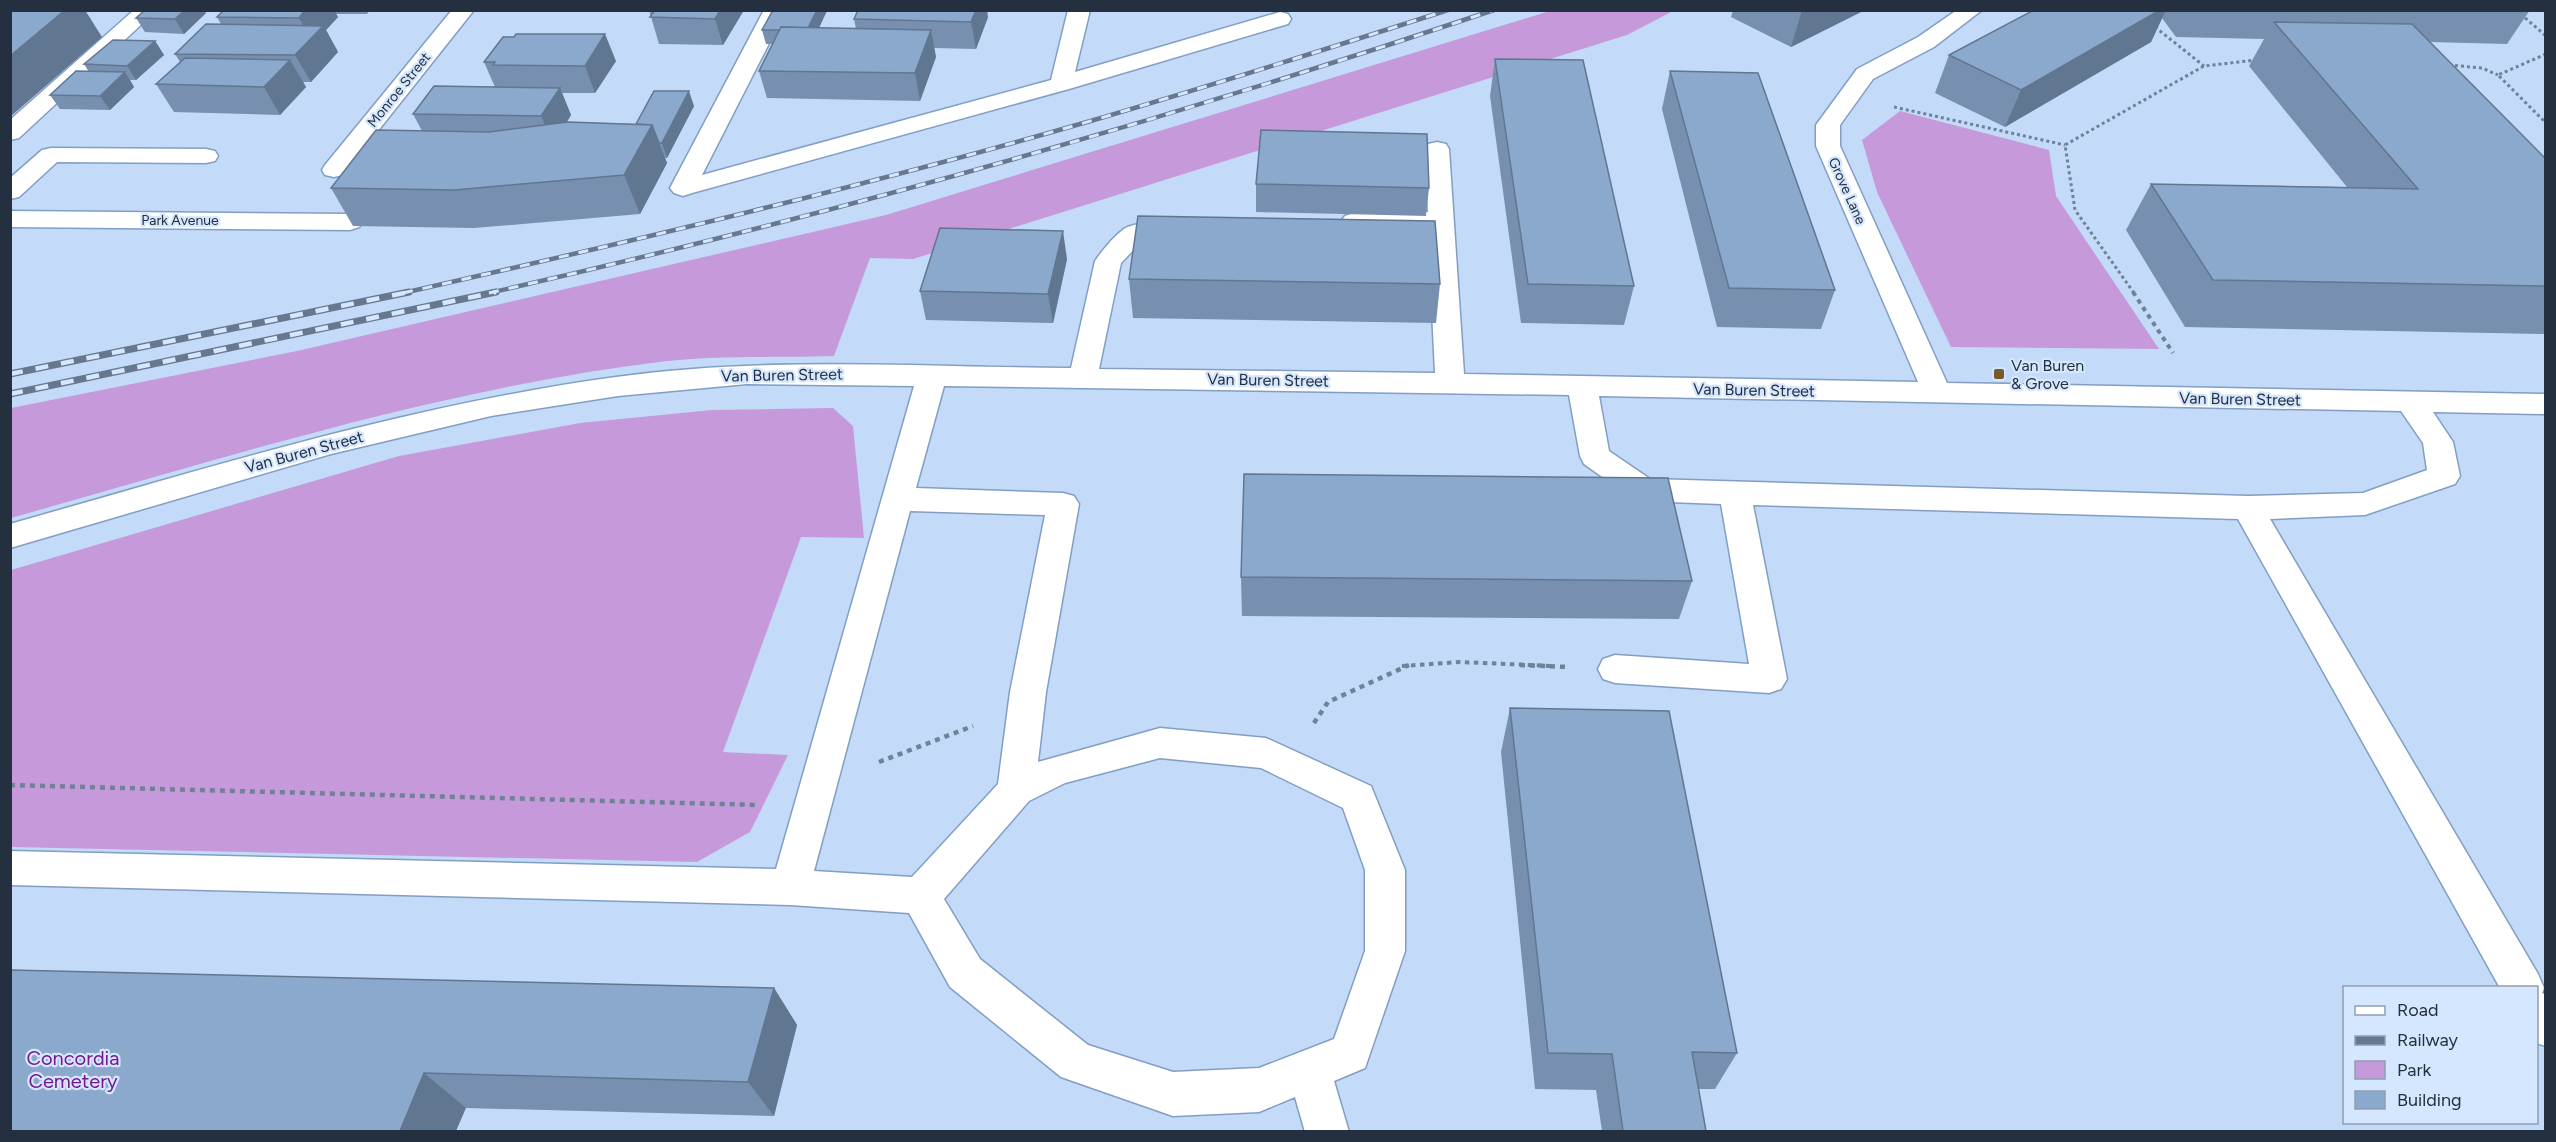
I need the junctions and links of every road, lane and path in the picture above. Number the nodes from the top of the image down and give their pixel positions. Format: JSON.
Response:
{"nodes":[{"id":1,"x":147,"y":10,"type":"edge"},
{"id":2,"x":464,"y":10,"type":"edge"},
{"id":3,"x":774,"y":10,"type":"edge"},
{"id":4,"x":1078,"y":10,"type":"edge"},
{"id":5,"x":1972,"y":10,"type":"edge"},
{"id":6,"x":2516,"y":10,"type":"edge"},
{"id":7,"x":1280,"y":19,"type":"dead end"},
{"id":8,"x":2151,"y":24,"type":"dead end"},
{"id":9,"x":2546,"y":36,"type":"edge"},
{"id":10,"x":2546,"y":54,"type":"edge"},
{"id":11,"x":2263,"y":59,"type":"dead end"},
{"id":12,"x":2448,"y":64,"type":"edge"},
{"id":13,"x":2204,"y":66,"type":"junction"},
{"id":14,"x":2498,"y":75,"type":"junction"},
{"id":15,"x":1061,"y":84,"type":"junction"},
{"id":16,"x":1890,"y":106,"type":"dead end"},
{"id":17,"x":2546,"y":123,"type":"edge"},
{"id":18,"x":10,"y":133,"type":"edge"},
{"id":19,"x":2065,"y":146,"type":"junction"},
{"id":20,"x":1437,"y":149,"type":"dead end"},
{"id":21,"x":10,"y":155,"type":"edge"},
{"id":22,"x":51,"y":155,"type":"junction"},
{"id":23,"x":206,"y":156,"type":"dead end"},
{"id":24,"x":334,"y":170,"type":"dead end"},
{"id":25,"x":10,"y":192,"type":"edge"},
{"id":26,"x":1440,"y":220,"type":"junction"},
{"id":27,"x":13,"y":222,"type":"edge"},
{"id":28,"x":350,"y":222,"type":"edge"},
{"id":29,"x":1332,"y":222,"type":"edge"},
{"id":30,"x":1200,"y":224,"type":"edge"},
{"id":31,"x":2176,"y":359,"type":"dead end"},
{"id":32,"x":932,"y":375,"type":"junction"},
{"id":33,"x":1083,"y":378,"type":"junction"},
{"id":34,"x":1450,"y":383,"type":"junction"},
{"id":35,"x":1582,"y":386,"type":"junction"},
{"id":36,"x":1937,"y":393,"type":"junction"},
{"id":37,"x":2410,"y":402,"type":"junction"},
{"id":38,"x":2546,"y":405,"type":"edge"},
{"id":39,"x":1735,"y":493,"type":"junction"},
{"id":40,"x":898,"y":500,"type":"junction"},
{"id":41,"x":2248,"y":508,"type":"junction"},
{"id":42,"x":10,"y":536,"type":"edge"},
{"id":43,"x":1615,"y":669,"type":"joint"},
{"id":44,"x":1027,"y":705,"type":"junction"},
{"id":45,"x":1286,"y":763,"type":"junction"},
{"id":46,"x":10,"y":785,"type":"edge"},
{"id":47,"x":820,"y":785,"type":"junction"},
{"id":48,"x":1016,"y":790,"type":"junction"},
{"id":49,"x":10,"y":868,"type":"edge"},
{"id":50,"x":790,"y":887,"type":"junction"},
{"id":51,"x":921,"y":896,"type":"junction"},
{"id":52,"x":2522,"y":986,"type":"edge"},
{"id":53,"x":1309,"y":1070,"type":"junction"},
{"id":54,"x":1327,"y":1131,"type":"edge"}],
"edges":[{"from":1,"to":18,"type":"street"},
{"from":2,"to":24,"type":"street","name":"Monroe Street"},
{"from":3,"to":15,"type":"street"},
{"from":4,"to":15,"type":"street"},
{"from":5,"to":36,"type":"street","name":"Grove Lane"},
{"from":6,"to":9,"type":"path"},
{"from":7,"to":15,"type":"street"},
{"from":8,"to":13,"type":"path"},
{"from":10,"to":14,"type":"path"},
{"from":11,"to":13,"type":"path"},
{"from":12,"to":14,"type":"path"},
{"from":13,"to":19,"type":"path"},
{"from":14,"to":17,"type":"path"},
{"from":16,"to":19,"type":"path"},
{"from":19,"to":31,"type":"path"},
{"from":20,"to":26,"type":"street"},
{"from":21,"to":22,"type":"street"},
{"from":22,"to":23,"type":"street"},
{"from":22,"to":25,"type":"street"},
{"from":26,"to":29,"type":"street"},
{"from":26,"to":34,"type":"street"},
{"from":27,"to":28,"type":"street","name":"Park Avenue"},
{"from":30,"to":33,"type":"street"},
{"from":32,"to":33,"type":"street","name":"Van Buren Street"},
{"from":32,"to":40,"type":"street"},
{"from":32,"to":42,"type":"street","name":"Van Buren Street"},
{"from":33,"to":34,"type":"street","name":"Van Buren Street"},
{"from":34,"to":35,"type":"street","name":"Van Buren Street"},
{"from":35,"to":36,"type":"street","name":"Van Buren Street"},
{"from":35,"to":39,"type":"street"},
{"from":36,"to":37,"type":"street","name":"Van Buren Street"},
{"from":37,"to":38,"type":"street","name":"Van Buren Street"},
{"from":37,"to":41,"type":"street"},
{"from":39,"to":41,"type":"street"},
{"from":39,"to":43,"type":"street"},
{"from":40,"to":44,"type":"street"},
{"from":40,"to":47,"type":"street"},
{"from":41,"to":52,"type":"street"},
{"from":43,"to":45,"type":"path"},
{"from":44,"to":47,"type":"path"},
{"from":44,"to":48,"type":"street"},
{"from":45,"to":48,"type":"street"},
{"from":45,"to":53,"type":"street"},
{"from":46,"to":47,"type":"path"},
{"from":47,"to":50,"type":"street"},
{"from":48,"to":51,"type":"street"},
{"from":49,"to":50,"type":"street"},
{"from":50,"to":51,"type":"street"},
{"from":51,"to":53,"type":"street"},
{"from":53,"to":54,"type":"street"}]}
